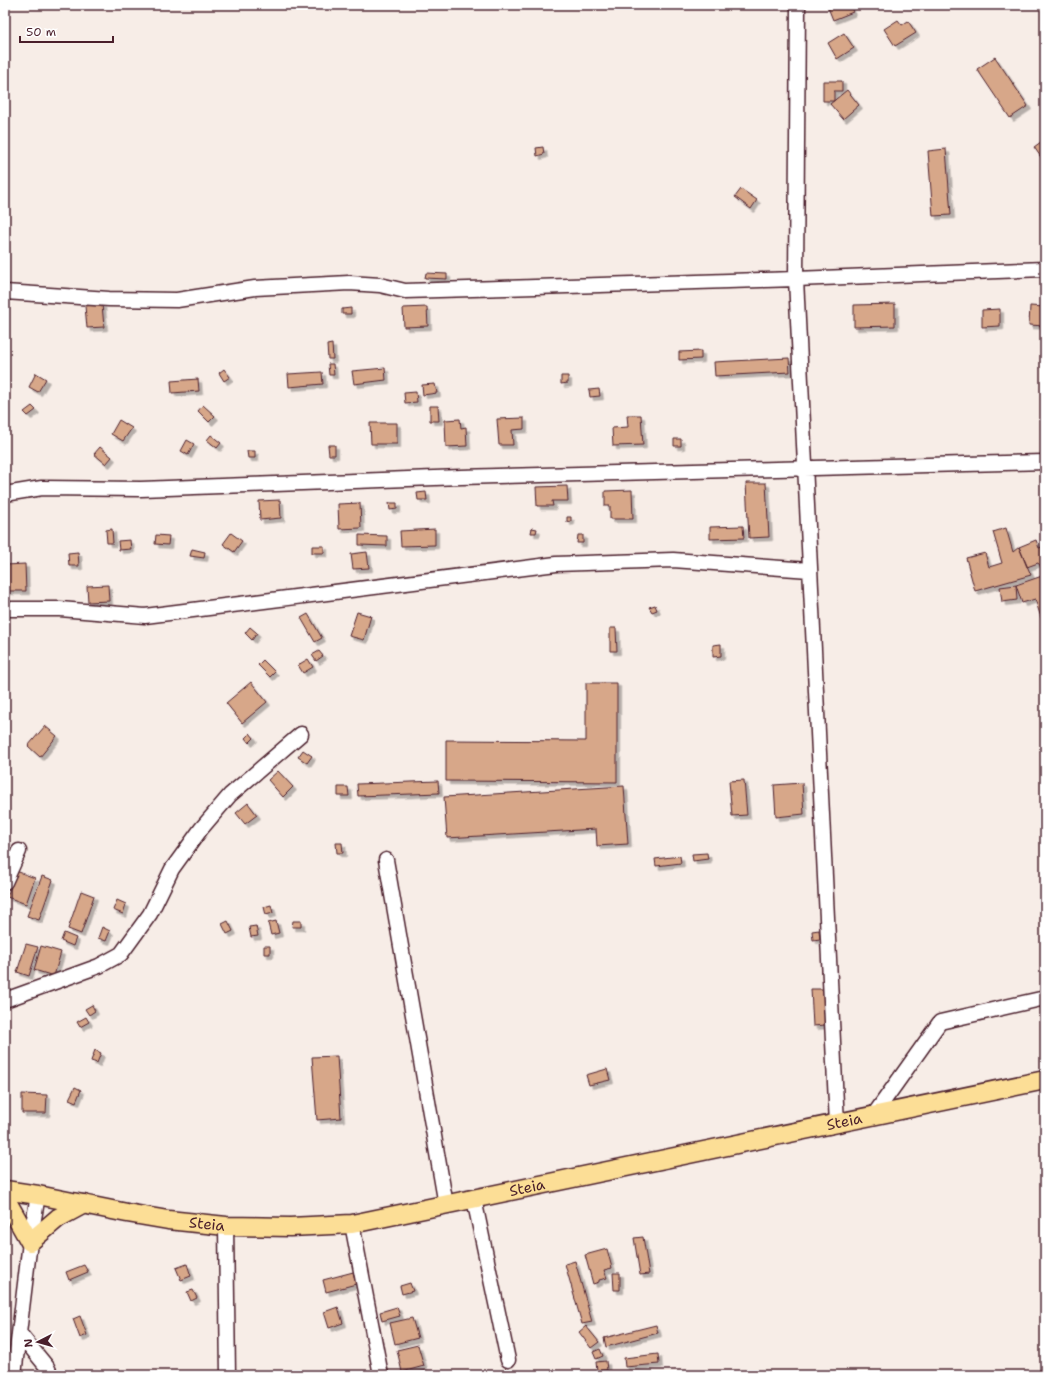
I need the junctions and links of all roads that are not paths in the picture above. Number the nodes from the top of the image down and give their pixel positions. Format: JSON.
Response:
{"nodes":[{"id":1,"x":798,"y":5,"type":"edge"},
{"id":2,"x":1045,"y":269,"type":"edge"},
{"id":3,"x":796,"y":279,"type":"junction"},
{"id":4,"x":5,"y":292,"type":"edge"},
{"id":5,"x":1045,"y":462,"type":"edge"},
{"id":6,"x":805,"y":468,"type":"junction"},
{"id":7,"x":5,"y":494,"type":"edge"},
{"id":8,"x":809,"y":570,"type":"junction"},
{"id":9,"x":5,"y":609,"type":"edge"},
{"id":10,"x":301,"y":734,"type":"dead end"},
{"id":11,"x":19,"y":851,"type":"dead end"},
{"id":12,"x":386,"y":860,"type":"dead end"},
{"id":13,"x":5,"y":882,"type":"edge"},
{"id":14,"x":1045,"y":998,"type":"edge"},
{"id":15,"x":5,"y":1000,"type":"edge"},
{"id":16,"x":1043,"y":1082,"type":"edge"},
{"id":17,"x":873,"y":1116,"type":"junction"},
{"id":18,"x":837,"y":1124,"type":"junction"},
{"id":19,"x":5,"y":1190,"type":"edge"},
{"id":20,"x":38,"y":1195,"type":"junction"},
{"id":21,"x":5,"y":1198,"type":"edge"},
{"id":22,"x":474,"y":1199,"type":"junction"},
{"id":23,"x":84,"y":1204,"type":"junction"},
{"id":24,"x":446,"y":1205,"type":"junction"},
{"id":25,"x":352,"y":1224,"type":"junction"},
{"id":26,"x":226,"y":1226,"type":"junction"},
{"id":27,"x":30,"y":1242,"type":"junction"},
{"id":28,"x":20,"y":1334,"type":"junction"},
{"id":29,"x":508,"y":1360,"type":"dead end"},
{"id":30,"x":377,"y":1374,"type":"edge"},
{"id":31,"x":14,"y":1375,"type":"edge"},
{"id":32,"x":51,"y":1375,"type":"edge"},
{"id":33,"x":228,"y":1375,"type":"edge"}],
"edges":[{"from":1,"to":3,"type":"street"},
{"from":2,"to":3,"type":"street"},
{"from":3,"to":4,"type":"street"},
{"from":3,"to":6,"type":"street"},
{"from":5,"to":6,"type":"street"},
{"from":6,"to":7,"type":"street"},
{"from":6,"to":8,"type":"street"},
{"from":8,"to":9,"type":"street"},
{"from":8,"to":18,"type":"street"},
{"from":10,"to":15,"type":"street"},
{"from":11,"to":13,"type":"street"},
{"from":12,"to":24,"type":"street"},
{"from":14,"to":17,"type":"street"},
{"from":16,"to":17,"type":"main road","name":"Steia"},
{"from":17,"to":18,"type":"main road","name":"Steia"},
{"from":18,"to":22,"type":"main road","name":"Steia"},
{"from":19,"to":20,"type":"main road","name":"Steia"},
{"from":20,"to":23,"type":"main road","name":"Steia"},
{"from":20,"to":27,"type":"street"},
{"from":21,"to":27,"type":"main road"},
{"from":22,"to":24,"type":"main road","name":"Steia"},
{"from":22,"to":29,"type":"street"},
{"from":23,"to":26,"type":"main road","name":"Steia"},
{"from":23,"to":27,"type":"main road"},
{"from":24,"to":25,"type":"main road","name":"Steia"},
{"from":25,"to":26,"type":"main road","name":"Steia"},
{"from":25,"to":30,"type":"street"},
{"from":26,"to":33,"type":"street"},
{"from":27,"to":28,"type":"street"},
{"from":28,"to":31,"type":"street"},
{"from":28,"to":32,"type":"street"}]}
